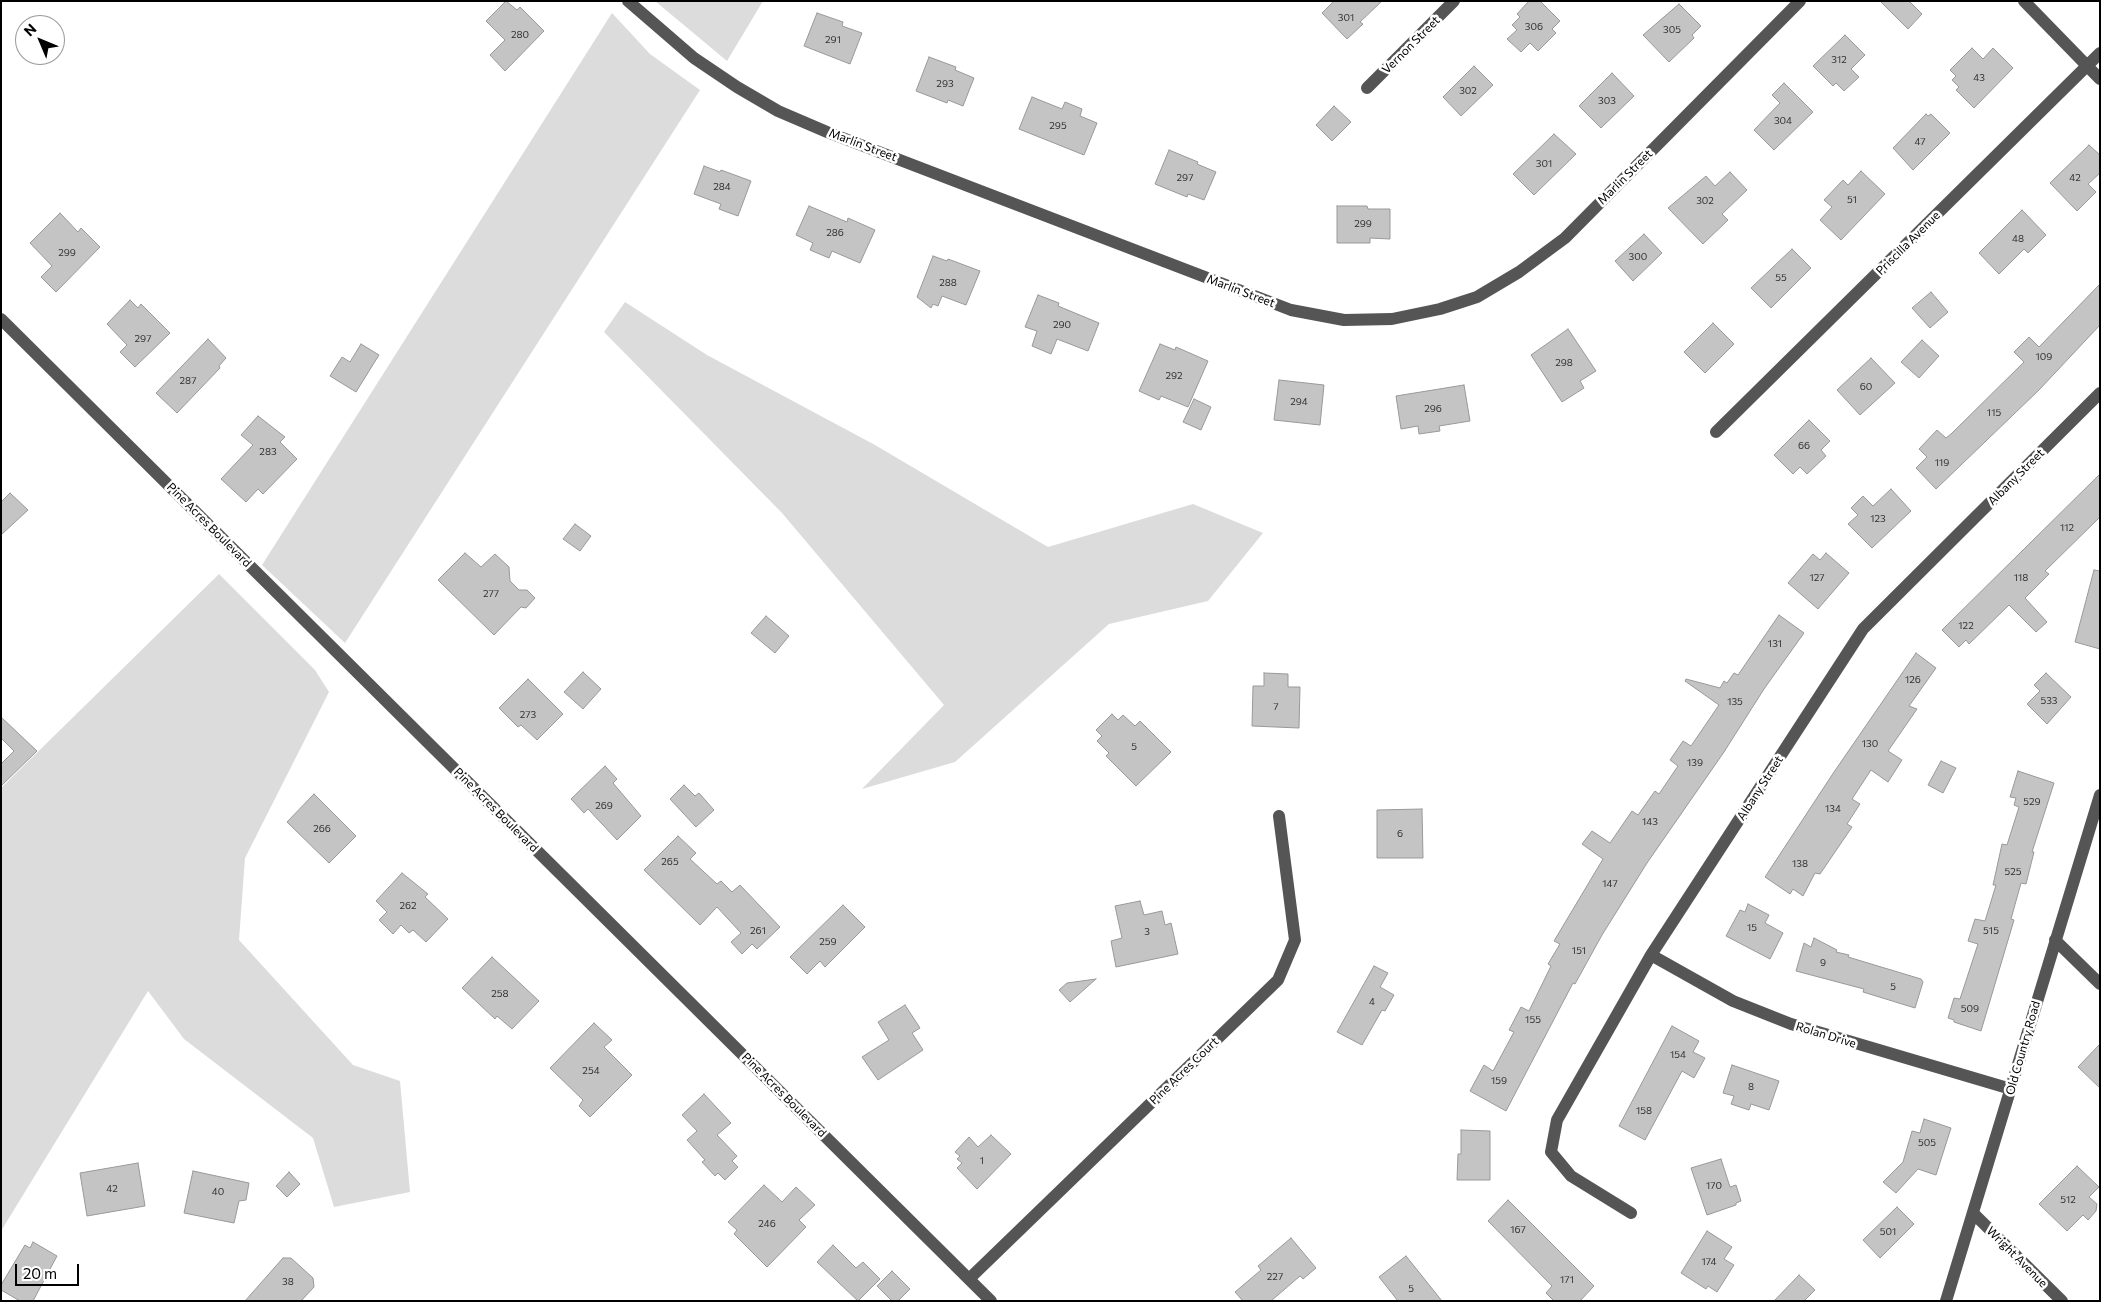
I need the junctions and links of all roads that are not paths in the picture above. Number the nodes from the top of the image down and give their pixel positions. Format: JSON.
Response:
{"nodes":[{"id":1,"x":628,"y":1,"type":"edge"},
{"id":2,"x":1454,"y":1,"type":"edge"},
{"id":3,"x":1800,"y":1,"type":"edge"},
{"id":4,"x":2024,"y":1,"type":"edge"},
{"id":5,"x":2100,"y":53,"type":"edge"},
{"id":6,"x":2087,"y":66,"type":"junction"},
{"id":7,"x":2100,"y":79,"type":"edge"},
{"id":8,"x":1367,"y":88,"type":"dead end"},
{"id":9,"x":1,"y":319,"type":"edge"},
{"id":10,"x":2100,"y":393,"type":"edge"},
{"id":11,"x":1716,"y":432,"type":"dead end"},
{"id":12,"x":2100,"y":795,"type":"edge"},
{"id":13,"x":1279,"y":816,"type":"dead end"},
{"id":14,"x":2055,"y":940,"type":"junction"},
{"id":15,"x":1651,"y":955,"type":"junction"},
{"id":16,"x":2100,"y":984,"type":"edge"},
{"id":17,"x":2011,"y":1089,"type":"junction"},
{"id":18,"x":1973,"y":1212,"type":"junction"},
{"id":19,"x":1631,"y":1213,"type":"dead end"},
{"id":20,"x":969,"y":1279,"type":"junction"},
{"id":21,"x":991,"y":1301,"type":"edge"},
{"id":22,"x":1946,"y":1301,"type":"edge"},
{"id":23,"x":2062,"y":1301,"type":"edge"}],
"edges":[{"from":1,"to":3,"type":"street","name":"Marlin Street"},
{"from":2,"to":8,"type":"street","name":"Vernon Street"},
{"from":4,"to":6,"type":"street"},
{"from":5,"to":6,"type":"street","name":"Priscilla Avenue"},
{"from":6,"to":7,"type":"street"},
{"from":6,"to":11,"type":"street","name":"Priscilla Avenue"},
{"from":9,"to":20,"type":"street","name":"Pine Acres Boulevard"},
{"from":10,"to":15,"type":"street","name":"Albany Street"},
{"from":12,"to":14,"type":"street","name":"Old Country Road"},
{"from":13,"to":20,"type":"street","name":"Pine Acres Court"},
{"from":14,"to":16,"type":"street"},
{"from":14,"to":17,"type":"street","name":"Old Country Road"},
{"from":15,"to":17,"type":"street","name":"Rolan Drive"},
{"from":15,"to":19,"type":"street","name":"Albany Street"},
{"from":17,"to":18,"type":"street","name":"Old Country Road"},
{"from":18,"to":22,"type":"street","name":"Old Country Road"},
{"from":18,"to":23,"type":"street","name":"Wright Avenue"},
{"from":20,"to":21,"type":"street","name":"Pine Acres Boulevard"}]}
